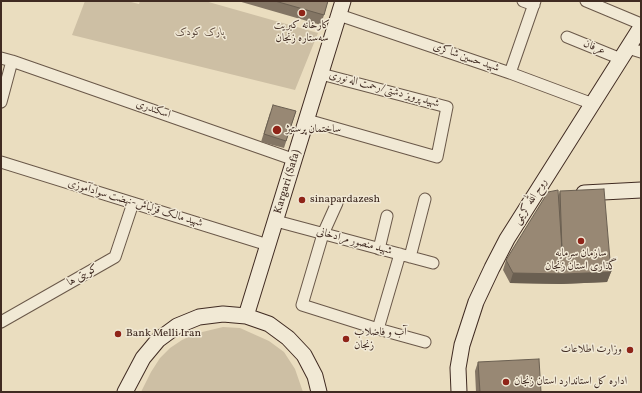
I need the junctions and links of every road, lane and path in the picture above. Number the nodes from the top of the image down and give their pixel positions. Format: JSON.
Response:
{"nodes":[{"id":1,"x":523,"y":1,"type":"edge"},
{"id":2,"x":586,"y":1,"type":"edge"},
{"id":3,"x":534,"y":3,"type":"edge"},
{"id":4,"x":341,"y":8,"type":"edge"},
{"id":5,"x":641,"y":25,"type":"edge"},
{"id":6,"x":567,"y":37,"type":"dead end"},
{"id":7,"x":630,"y":53,"type":"edge"},
{"id":8,"x":6,"y":60,"type":"edge"},
{"id":9,"x":510,"y":73,"type":"junction"},
{"id":10,"x":321,"y":74,"type":"junction"},
{"id":11,"x":1,"y":102,"type":"edge"},
{"id":12,"x":593,"y":104,"type":"junction"},
{"id":13,"x":307,"y":120,"type":"junction"},
{"id":14,"x":295,"y":160,"type":"junction"},
{"id":15,"x":1,"y":162,"type":"edge"},
{"id":16,"x":641,"y":190,"type":"edge"},
{"id":17,"x":573,"y":194,"type":"edge"},
{"id":18,"x":550,"y":195,"type":"edge"},
{"id":19,"x":535,"y":196,"type":"junction"},
{"id":20,"x":425,"y":199,"type":"dead end"},
{"id":21,"x":133,"y":203,"type":"junction"},
{"id":22,"x":337,"y":203,"type":"dead end"},
{"id":23,"x":387,"y":216,"type":"dead end"},
{"id":24,"x":276,"y":221,"type":"junction"},
{"id":25,"x":323,"y":234,"type":"junction"},
{"id":26,"x":268,"y":245,"type":"junction"},
{"id":27,"x":379,"y":249,"type":"junction"},
{"id":28,"x":405,"y":256,"type":"junction"},
{"id":29,"x":433,"y":263,"type":"dead end"},
{"id":30,"x":246,"y":316,"type":"junction"},
{"id":31,"x":1,"y":322,"type":"edge"},
{"id":32,"x":378,"y":329,"type":"junction"},
{"id":33,"x":425,"y":342,"type":"dead end"},
{"id":34,"x":123,"y":391,"type":"edge"},
{"id":35,"x":319,"y":392,"type":"edge"},
{"id":36,"x":459,"y":392,"type":"edge"}],
"edges":[{"from":1,"to":3,"type":"street"},
{"from":2,"to":5,"type":"street"},
{"from":3,"to":9,"type":"street"},
{"from":4,"to":9,"type":"street","name":"شهید حسین شاکری"},
{"from":4,"to":10,"type":"main road","name":"Kargari (Safa)"},
{"from":5,"to":7,"type":"main road","name":"روح الله کریمی"},
{"from":6,"to":7,"type":"street","name":"عرفان"},
{"from":7,"to":12,"type":"main road","name":"روح الله کریمی"},
{"from":8,"to":11,"type":"street","name":"اسکندری"},
{"from":8,"to":14,"type":"street","name":"اسکندری"},
{"from":9,"to":12,"type":"street","name":"شهید حسین شاکری"},
{"from":10,"to":13,"type":"main road","name":"Kargari (Safa)"},
{"from":10,"to":13,"type":"street","name":"شهید پرویز دشتی/رحمت اله نوری"},
{"from":12,"to":19,"type":"main road","name":"روح الله کریمی"},
{"from":13,"to":14,"type":"main road","name":"Kargari (Safa)"},
{"from":14,"to":24,"type":"main road","name":"Kargari (Safa)"},
{"from":15,"to":21,"type":"street","name":"شهید مالک قزلباش-نهضت سوادآموزی"},
{"from":16,"to":17,"type":"main road"},
{"from":18,"to":19,"type":"main road"},
{"from":19,"to":36,"type":"main road","name":"روح الله کریمی"},
{"from":20,"to":28,"type":"street"},
{"from":21,"to":26,"type":"street","name":"شهید مالک قزلباش-نهضت سوادآموزی"},
{"from":21,"to":31,"type":"street","name":"کویتی ها"},
{"from":22,"to":25,"type":"street"},
{"from":23,"to":27,"type":"street"},
{"from":24,"to":25,"type":"street","name":"شهید منصور مرادخانی"},
{"from":24,"to":26,"type":"main road","name":"Kargari (Safa)"},
{"from":25,"to":27,"type":"street","name":"شهید منصور مرادخانی"},
{"from":25,"to":32,"type":"street"},
{"from":26,"to":30,"type":"main road","name":"Kargari (Safa)"},
{"from":27,"to":28,"type":"street","name":"شهید منصور مرادخانی"},
{"from":28,"to":29,"type":"street","name":"شهید منصور مرادخانی"},
{"from":28,"to":32,"type":"street"},
{"from":30,"to":34,"type":"main road"},
{"from":30,"to":35,"type":"main road"},
{"from":32,"to":33,"type":"street"}]}
